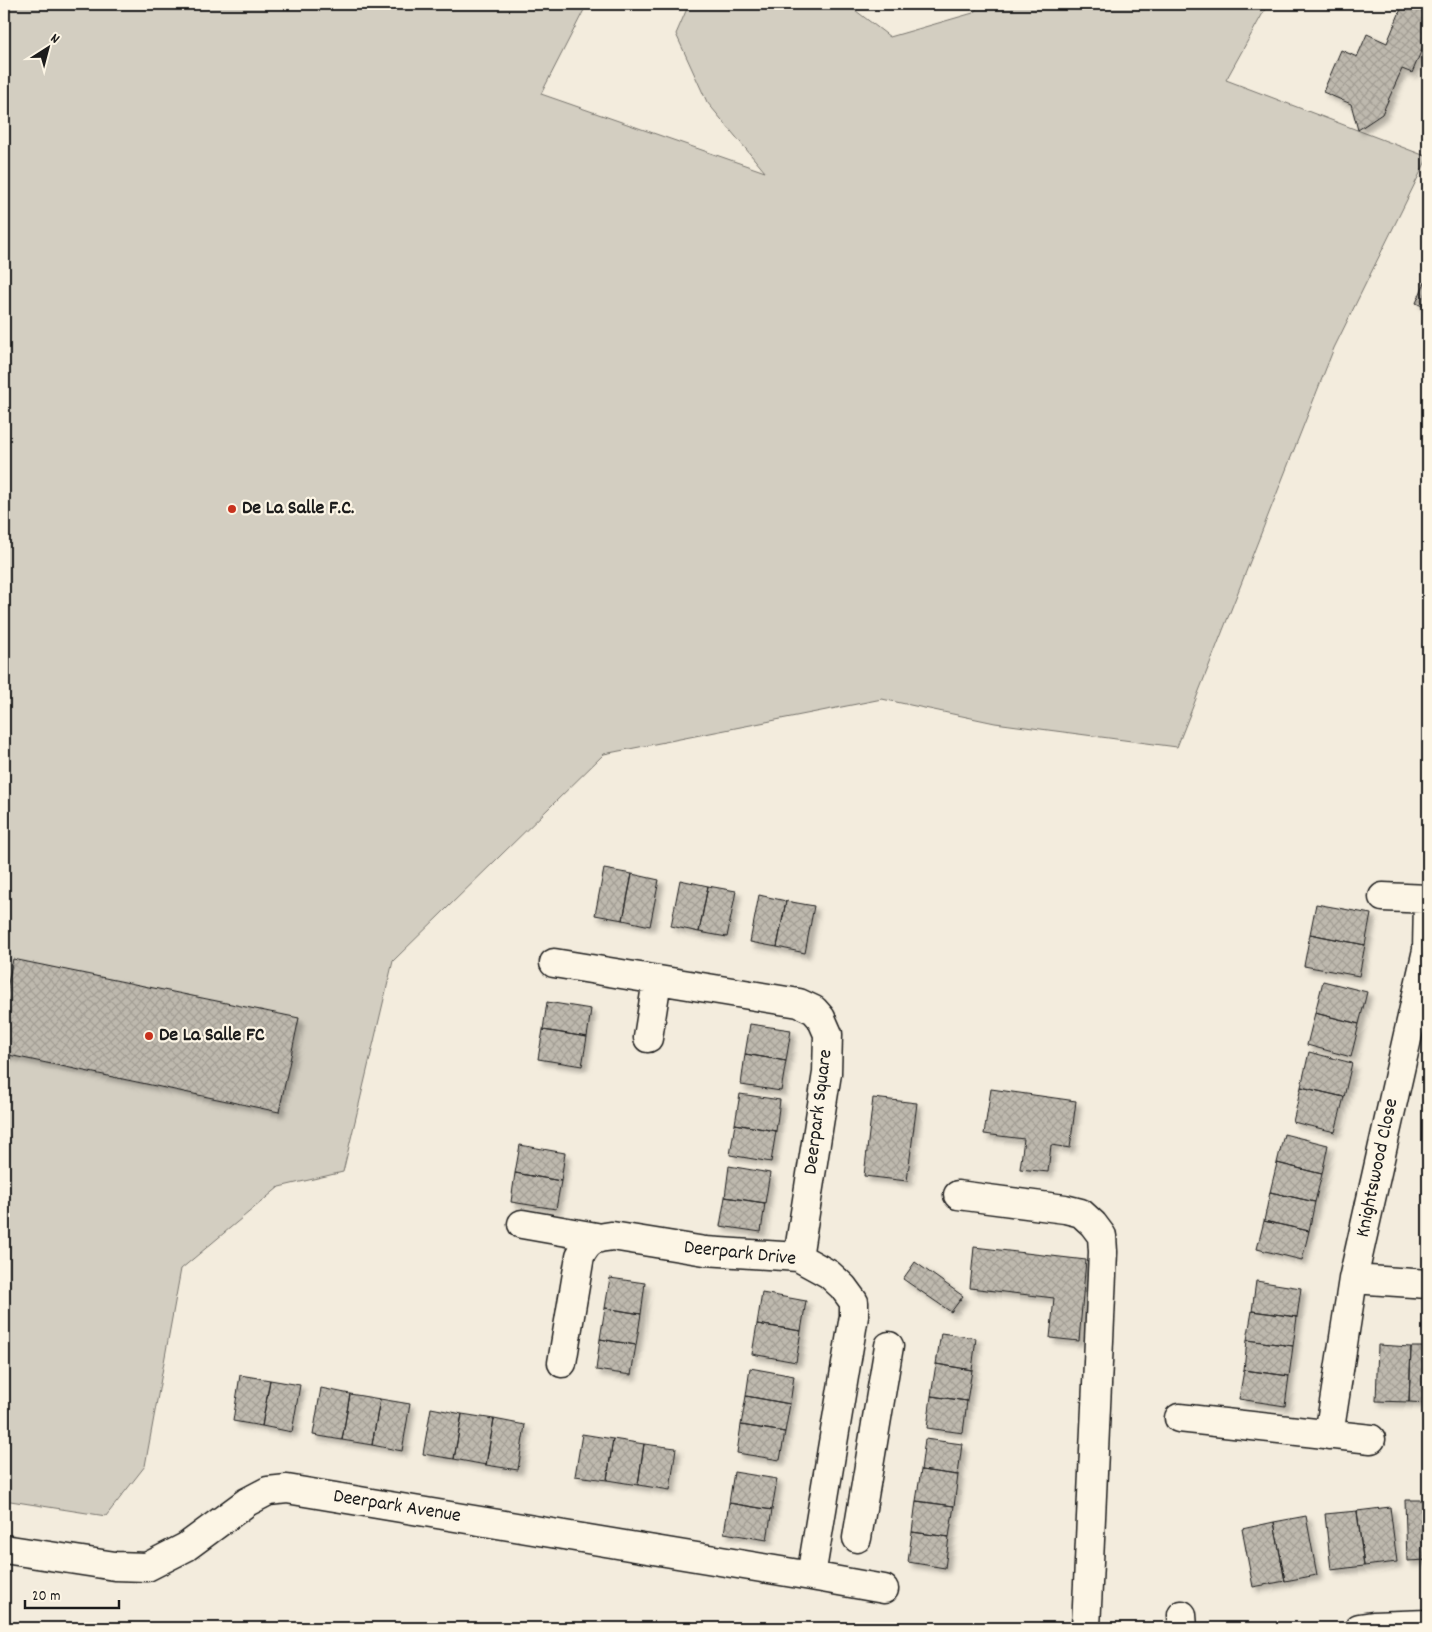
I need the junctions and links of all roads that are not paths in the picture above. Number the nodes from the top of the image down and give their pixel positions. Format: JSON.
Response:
{"nodes":[{"id":1,"x":1383,"y":897,"type":"dead end"},
{"id":2,"x":1428,"y":900,"type":"edge"},
{"id":3,"x":554,"y":963,"type":"dead end"},
{"id":4,"x":657,"y":980,"type":"junction"},
{"id":5,"x":648,"y":1038,"type":"dead end"},
{"id":6,"x":958,"y":1195,"type":"dead end"},
{"id":7,"x":522,"y":1224,"type":"dead end"},
{"id":8,"x":596,"y":1238,"type":"junction"},
{"id":9,"x":798,"y":1257,"type":"junction"},
{"id":10,"x":1354,"y":1280,"type":"junction"},
{"id":11,"x":1428,"y":1284,"type":"edge"},
{"id":12,"x":889,"y":1346,"type":"dead end"},
{"id":13,"x":562,"y":1363,"type":"dead end"},
{"id":14,"x":839,"y":1405,"type":"junction"},
{"id":15,"x":878,"y":1412,"type":"junction"},
{"id":16,"x":1179,"y":1418,"type":"dead end"},
{"id":17,"x":1329,"y":1435,"type":"junction"},
{"id":18,"x":1371,"y":1439,"type":"dead end"},
{"id":19,"x":857,"y":1538,"type":"dead end"},
{"id":20,"x":4,"y":1549,"type":"edge"},
{"id":21,"x":811,"y":1576,"type":"junction"},
{"id":22,"x":884,"y":1590,"type":"dead end"},
{"id":23,"x":1428,"y":1624,"type":"edge"},
{"id":24,"x":1086,"y":1628,"type":"edge"},
{"id":25,"x":1359,"y":1628,"type":"edge"}],
"edges":[{"from":1,"to":2,"type":"street","name":"Knightswood Close"},
{"from":2,"to":10,"type":"street","name":"Knightswood Close"},
{"from":3,"to":4,"type":"street","name":"Deerpark Square"},
{"from":4,"to":5,"type":"street"},
{"from":4,"to":9,"type":"street","name":"Deerpark Square"},
{"from":6,"to":24,"type":"street"},
{"from":7,"to":8,"type":"street","name":"Deerpark Drive"},
{"from":8,"to":9,"type":"street","name":"Deerpark Drive"},
{"from":8,"to":13,"type":"street"},
{"from":9,"to":14,"type":"street","name":"Deerpark Drive"},
{"from":10,"to":11,"type":"street"},
{"from":10,"to":17,"type":"street","name":"Knightswood Close"},
{"from":12,"to":15,"type":"street"},
{"from":14,"to":15,"type":"street"},
{"from":14,"to":21,"type":"street","name":"Deerpark Drive"},
{"from":15,"to":19,"type":"street"},
{"from":16,"to":17,"type":"street"},
{"from":17,"to":18,"type":"street"},
{"from":20,"to":21,"type":"street","name":"Deerpark Avenue"},
{"from":21,"to":22,"type":"street","name":"Deerpark Avenue"},
{"from":23,"to":25,"type":"street"}]}
